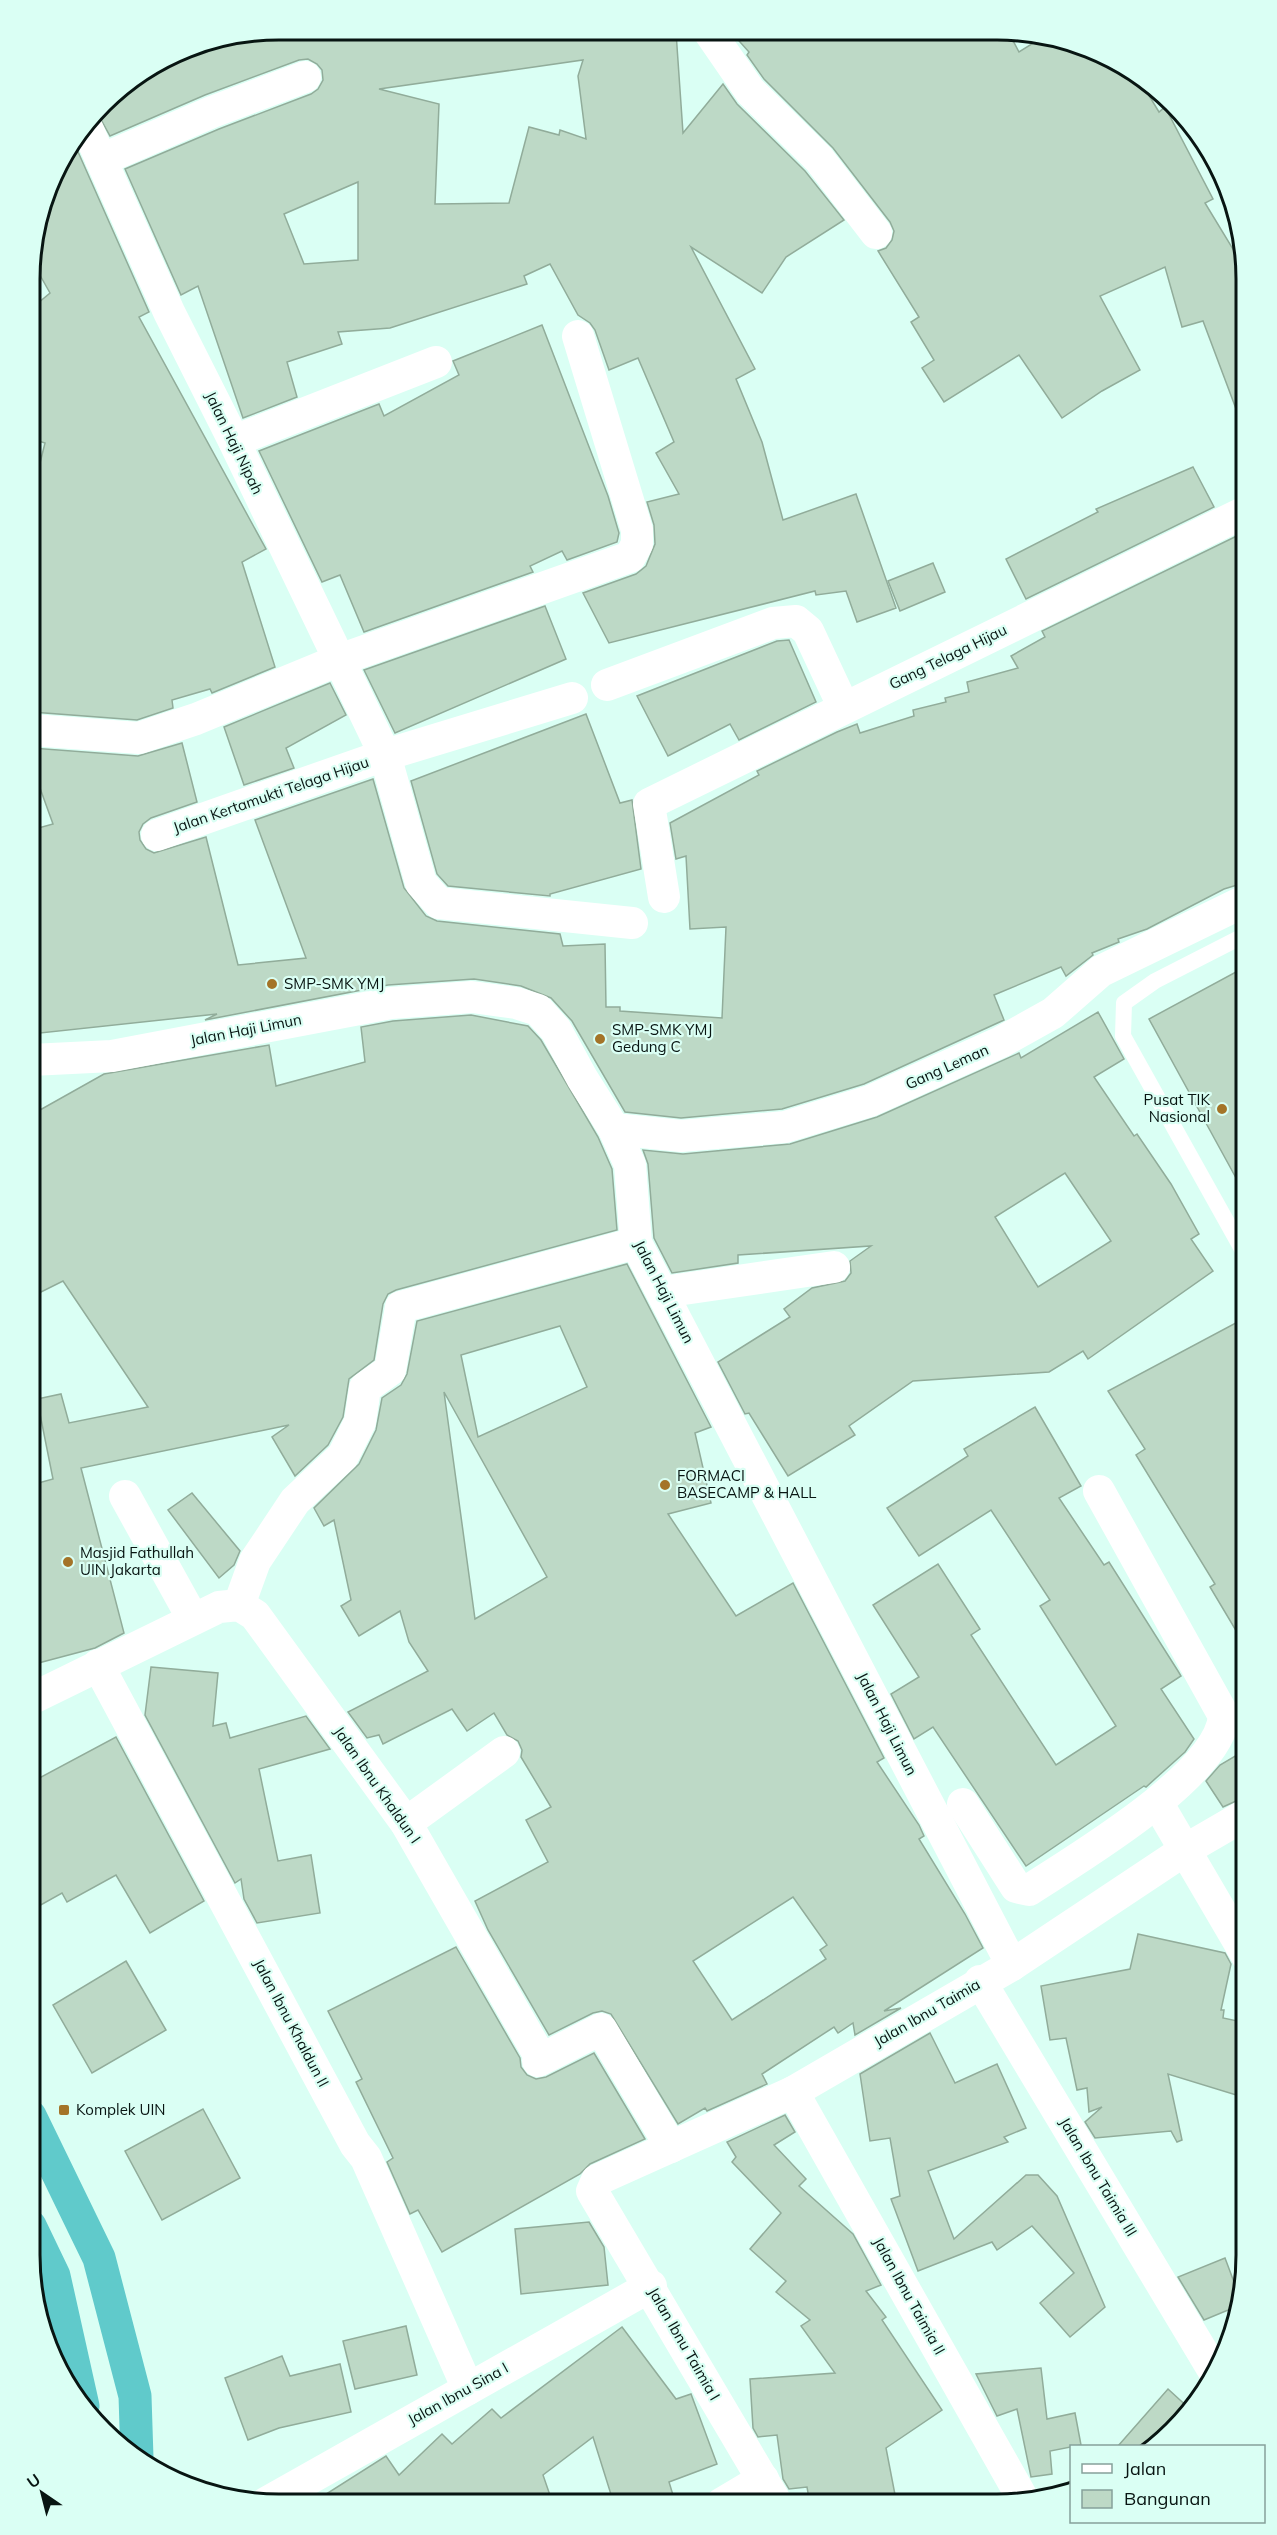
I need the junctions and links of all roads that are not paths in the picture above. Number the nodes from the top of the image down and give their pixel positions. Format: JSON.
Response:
{"nodes":[{"id":1,"x":715,"y":40,"type":"edge"},
{"id":2,"x":305,"y":76,"type":"dead end"},
{"id":3,"x":90,"y":134,"type":"edge"},
{"id":4,"x":101,"y":160,"type":"junction"},
{"id":5,"x":876,"y":233,"type":"dead end"},
{"id":6,"x":578,"y":336,"type":"dead end"},
{"id":7,"x":436,"y":362,"type":"dead end"},
{"id":8,"x":234,"y":441,"type":"junction"},
{"id":9,"x":1236,"y":516,"type":"edge"},
{"id":10,"x":339,"y":660,"type":"junction"},
{"id":11,"x":607,"y":685,"type":"dead end"},
{"id":12,"x":572,"y":698,"type":"dead end"},
{"id":13,"x":844,"y":708,"type":"junction"},
{"id":14,"x":40,"y":731,"type":"edge"},
{"id":15,"x":385,"y":755,"type":"junction"},
{"id":16,"x":157,"y":835,"type":"dead end"},
{"id":17,"x":664,"y":897,"type":"dead end"},
{"id":18,"x":1236,"y":905,"type":"edge"},
{"id":19,"x":632,"y":923,"type":"dead end"},
{"id":20,"x":1236,"y":940,"type":"edge"},
{"id":21,"x":40,"y":1060,"type":"edge"},
{"id":22,"x":614,"y":1129,"type":"junction"},
{"id":23,"x":1236,"y":1238,"type":"edge"},
{"id":24,"x":636,"y":1243,"type":"junction"},
{"id":25,"x":834,"y":1267,"type":"dead end"},
{"id":26,"x":663,"y":1292,"type":"junction"},
{"id":27,"x":1100,"y":1491,"type":"dead end"},
{"id":28,"x":125,"y":1496,"type":"dead end"},
{"id":29,"x":239,"y":1605,"type":"junction"},
{"id":30,"x":193,"y":1619,"type":"junction"},
{"id":31,"x":98,"y":1665,"type":"junction"},
{"id":32,"x":40,"y":1694,"type":"edge"},
{"id":33,"x":504,"y":1752,"type":"dead end"},
{"id":34,"x":963,"y":1804,"type":"dead end"},
{"id":35,"x":1158,"y":1804,"type":"junction"},
{"id":36,"x":1236,"y":1820,"type":"edge"},
{"id":37,"x":406,"y":1822,"type":"junction"},
{"id":38,"x":1185,"y":1851,"type":"junction"},
{"id":39,"x":1236,"y":1939,"type":"edge"},
{"id":40,"x":1012,"y":1965,"type":"junction"},
{"id":41,"x":980,"y":1981,"type":"junction"},
{"id":42,"x":793,"y":2092,"type":"junction"},
{"id":43,"x":40,"y":2137,"type":"edge"},
{"id":44,"x":671,"y":2147,"type":"junction"},
{"id":45,"x":593,"y":2184,"type":"joint"},
{"id":46,"x":40,"y":2247,"type":"edge"},
{"id":47,"x":651,"y":2286,"type":"junction"},
{"id":48,"x":1210,"y":2365,"type":"edge"},
{"id":49,"x":78,"y":2383,"type":"edge"},
{"id":50,"x":468,"y":2389,"type":"junction"},
{"id":51,"x":137,"y":2447,"type":"edge"},
{"id":52,"x":770,"y":2492,"type":"edge"},
{"id":53,"x":1020,"y":2493,"type":"edge"},
{"id":54,"x":282,"y":2494,"type":"edge"}],
"edges":[{"from":1,"to":5,"type":"street"},
{"from":2,"to":4,"type":"street"},
{"from":3,"to":4,"type":"street","name":"Jalan Haji Nipah"},
{"from":4,"to":8,"type":"street","name":"Jalan Haji Nipah"},
{"from":6,"to":10,"type":"street"},
{"from":7,"to":8,"type":"street"},
{"from":8,"to":10,"type":"street","name":"Jalan Haji Nipah"},
{"from":9,"to":13,"type":"street","name":"Gang Telaga Hijau"},
{"from":10,"to":14,"type":"street"},
{"from":10,"to":15,"type":"street","name":"Jalan Haji Nipah"},
{"from":11,"to":13,"type":"street"},
{"from":12,"to":15,"type":"street","name":"Jalan Kertamukti Telaga Hijau"},
{"from":13,"to":17,"type":"street","name":"Gang Telaga Hijau"},
{"from":15,"to":16,"type":"street","name":"Jalan Kertamukti Telaga Hijau"},
{"from":15,"to":19,"type":"street","name":"Jalan Kertamukti Telaga Hijau"},
{"from":18,"to":22,"type":"street","name":"Gang Leman"},
{"from":20,"to":23,"type":"lane"},
{"from":21,"to":22,"type":"street","name":"Jalan Haji Limun"},
{"from":22,"to":24,"type":"street","name":"Jalan Haji Limun"},
{"from":24,"to":26,"type":"street","name":"Jalan Haji Limun"},
{"from":24,"to":29,"type":"street"},
{"from":25,"to":26,"type":"street"},
{"from":26,"to":40,"type":"street","name":"Jalan Haji Limun"},
{"from":27,"to":35,"type":"street"},
{"from":28,"to":30,"type":"street"},
{"from":29,"to":30,"type":"street"},
{"from":29,"to":37,"type":"street","name":"Jalan Ibnu Khaldun I"},
{"from":30,"to":31,"type":"street"},
{"from":31,"to":32,"type":"street"},
{"from":31,"to":50,"type":"street","name":"Jalan Ibnu Khaldun II"},
{"from":33,"to":37,"type":"street"},
{"from":34,"to":35,"type":"street"},
{"from":35,"to":38,"type":"street"},
{"from":36,"to":38,"type":"street","name":"Jalan Ibnu Taimia"},
{"from":37,"to":44,"type":"street","name":"Jalan Ibnu Khaldun I"},
{"from":38,"to":39,"type":"street"},
{"from":38,"to":40,"type":"street","name":"Jalan Ibnu Taimia"},
{"from":40,"to":41,"type":"street","name":"Jalan Ibnu Taimia"},
{"from":41,"to":42,"type":"street","name":"Jalan Ibnu Taimia"},
{"from":41,"to":48,"type":"street","name":"Jalan Ibnu Taimia III"},
{"from":42,"to":44,"type":"street","name":"Jalan Ibnu Taimia"},
{"from":42,"to":53,"type":"street","name":"Jalan Ibnu Taimia II"},
{"from":43,"to":51,"type":"highway"},
{"from":44,"to":45,"type":"street","name":"Jalan Ibnu Taimia"},
{"from":45,"to":47,"type":"street","name":"Jalan Ibnu Taimia I"},
{"from":46,"to":49,"type":"highway"},
{"from":47,"to":50,"type":"street","name":"Jalan Ibnu Sina I"},
{"from":47,"to":52,"type":"street","name":"Jalan Ibnu Taimia I"},
{"from":50,"to":54,"type":"street","name":"Jalan Ibnu Sina I"}]}
